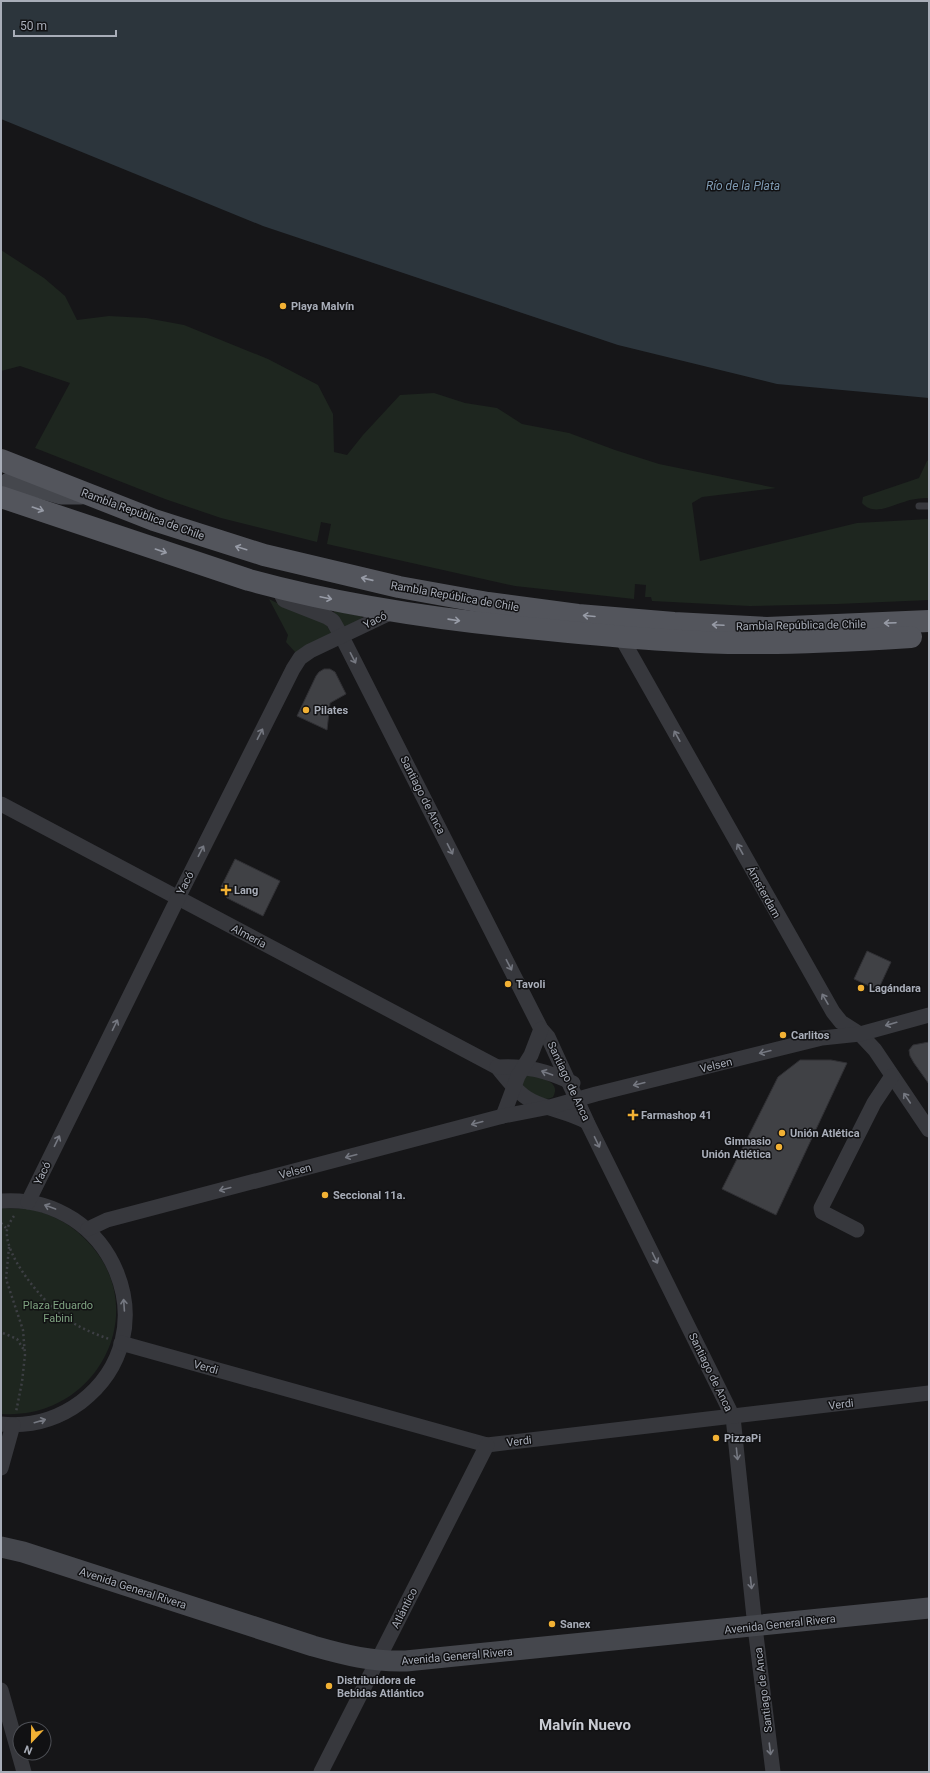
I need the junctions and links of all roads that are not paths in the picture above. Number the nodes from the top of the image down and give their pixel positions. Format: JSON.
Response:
{"nodes":[{"id":1,"x":1,"y":460,"type":"edge"},
{"id":2,"x":1,"y":493,"type":"edge"},
{"id":3,"x":88,"y":494,"type":"junction"},
{"id":4,"x":1,"y":497,"type":"edge"},
{"id":5,"x":919,"y":506,"type":"dead end"},
{"id":6,"x":929,"y":506,"type":"edge"},
{"id":7,"x":278,"y":588,"type":"junction"},
{"id":8,"x":392,"y":612,"type":"junction"},
{"id":9,"x":929,"y":621,"type":"edge"},
{"id":10,"x":929,"y":636,"type":"edge"},
{"id":11,"x":342,"y":637,"type":"junction"},
{"id":12,"x":621,"y":637,"type":"junction"},
{"id":13,"x":1,"y":804,"type":"edge"},
{"id":14,"x":178,"y":898,"type":"junction"},
{"id":15,"x":929,"y":1015,"type":"edge"},
{"id":16,"x":541,"y":1029,"type":"junction"},
{"id":17,"x":860,"y":1034,"type":"junction"},
{"id":18,"x":523,"y":1066,"type":"junction"},
{"id":19,"x":497,"y":1067,"type":"junction"},
{"id":20,"x":892,"y":1076,"type":"junction"},
{"id":21,"x":568,"y":1081,"type":"junction"},
{"id":22,"x":514,"y":1086,"type":"junction"},
{"id":23,"x":596,"y":1094,"type":"junction"},
{"id":24,"x":576,"y":1100,"type":"junction"},
{"id":25,"x":550,"y":1107,"type":"junction"},
{"id":26,"x":503,"y":1116,"type":"junction"},
{"id":27,"x":587,"y":1122,"type":"junction"},
{"id":28,"x":929,"y":1130,"type":"edge"},
{"id":29,"x":1,"y":1201,"type":"edge"},
{"id":30,"x":28,"y":1202,"type":"junction"},
{"id":31,"x":88,"y":1229,"type":"junction"},
{"id":32,"x":857,"y":1230,"type":"dead end"},
{"id":33,"x":121,"y":1343,"type":"junction"},
{"id":34,"x":929,"y":1393,"type":"edge"},
{"id":35,"x":733,"y":1417,"type":"junction"},
{"id":36,"x":7,"y":1424,"type":"edge"},
{"id":37,"x":487,"y":1445,"type":"junction"},
{"id":38,"x":1,"y":1468,"type":"edge"},
{"id":39,"x":1,"y":1547,"type":"edge"},
{"id":40,"x":929,"y":1608,"type":"edge"},
{"id":41,"x":755,"y":1627,"type":"junction"},
{"id":42,"x":377,"y":1661,"type":"junction"},
{"id":43,"x":1,"y":1690,"type":"edge"},
{"id":44,"x":24,"y":1772,"type":"edge"},
{"id":45,"x":321,"y":1772,"type":"edge"},
{"id":46,"x":773,"y":1772,"type":"edge"}],
"edges":[{"from":1,"to":3,"type":"main road","name":"Rambla República de Chile"},
{"from":2,"to":3,"type":"main road"},
{"from":9,"to":3,"type":"main road","name":"Rambla República de Chile","one_way":true},
{"from":4,"to":7,"type":"main road","name":"Rambla República de Chile","one_way":true},
{"from":5,"to":6,"type":"lane"},
{"from":7,"to":8,"type":"main road","name":"Rambla República de Chile","one_way":true},
{"from":7,"to":11,"type":"street","name":"Santiago de Anca"},
{"from":8,"to":11,"type":"street","name":"Yacó"},
{"from":8,"to":12,"type":"main road","name":"Rambla República de Chile","one_way":true},
{"from":10,"to":12,"type":"main road","name":"Rambla República de Chile"},
{"from":14,"to":11,"type":"street","name":"Yacó","one_way":true},
{"from":11,"to":16,"type":"street","name":"Santiago de Anca","one_way":true},
{"from":17,"to":12,"type":"street","name":"Ámsterdam","one_way":true},
{"from":13,"to":14,"type":"street","name":"Almería"},
{"from":14,"to":19,"type":"street","name":"Almería"},
{"from":30,"to":14,"type":"street","name":"Yacó","one_way":true},
{"from":15,"to":17,"type":"street","name":"Velsen","one_way":true},
{"from":16,"to":18,"type":"street","name":"Santiago de Anca"},
{"from":16,"to":21,"type":"street","name":"Santiago de Anca"},
{"from":17,"to":20,"type":"street","name":"Ámsterdam"},
{"from":17,"to":23,"type":"street","name":"Velsen","one_way":true},
{"from":18,"to":19,"type":"street"},
{"from":21,"to":18,"type":"street","one_way":true},
{"from":18,"to":22,"type":"street","name":"Santiago de Anca"},
{"from":19,"to":22,"type":"street","name":"Almería"},
{"from":28,"to":20,"type":"street","name":"Ámsterdam","one_way":true},
{"from":20,"to":32,"type":"street"},
{"from":21,"to":23,"type":"street"},
{"from":21,"to":24,"type":"street","name":"Santiago de Anca"},
{"from":22,"to":25,"type":"street","name":"Almería"},
{"from":22,"to":26,"type":"street"},
{"from":23,"to":24,"type":"street","name":"Velsen"},
{"from":24,"to":25,"type":"street","name":"Velsen"},
{"from":24,"to":27,"type":"street","name":"Santiago de Anca"},
{"from":25,"to":26,"type":"street","name":"Velsen"},
{"from":25,"to":27,"type":"street","name":"Almería"},
{"from":26,"to":31,"type":"street","name":"Velsen","one_way":true},
{"from":27,"to":35,"type":"street","name":"Santiago de Anca","one_way":true},
{"from":29,"to":30,"type":"street"},
{"from":31,"to":30,"type":"street","one_way":true},
{"from":33,"to":31,"type":"street","one_way":true},
{"from":36,"to":33,"type":"street","one_way":true},
{"from":33,"to":37,"type":"street","name":"Verdi"},
{"from":34,"to":35,"type":"street","name":"Verdi"},
{"from":35,"to":37,"type":"street","name":"Verdi"},
{"from":35,"to":41,"type":"street","name":"Santiago de Anca","one_way":true},
{"from":36,"to":38,"type":"street"},
{"from":37,"to":42,"type":"street","name":"Atlántico"},
{"from":39,"to":42,"type":"main road","name":"Avenida General Rivera"},
{"from":40,"to":41,"type":"main road","name":"Avenida General Rivera"},
{"from":41,"to":42,"type":"main road","name":"Avenida General Rivera"},
{"from":41,"to":46,"type":"street","name":"Santiago de Anca","one_way":true},
{"from":42,"to":45,"type":"street","name":"Atlántico"},
{"from":43,"to":44,"type":"street"}]}
